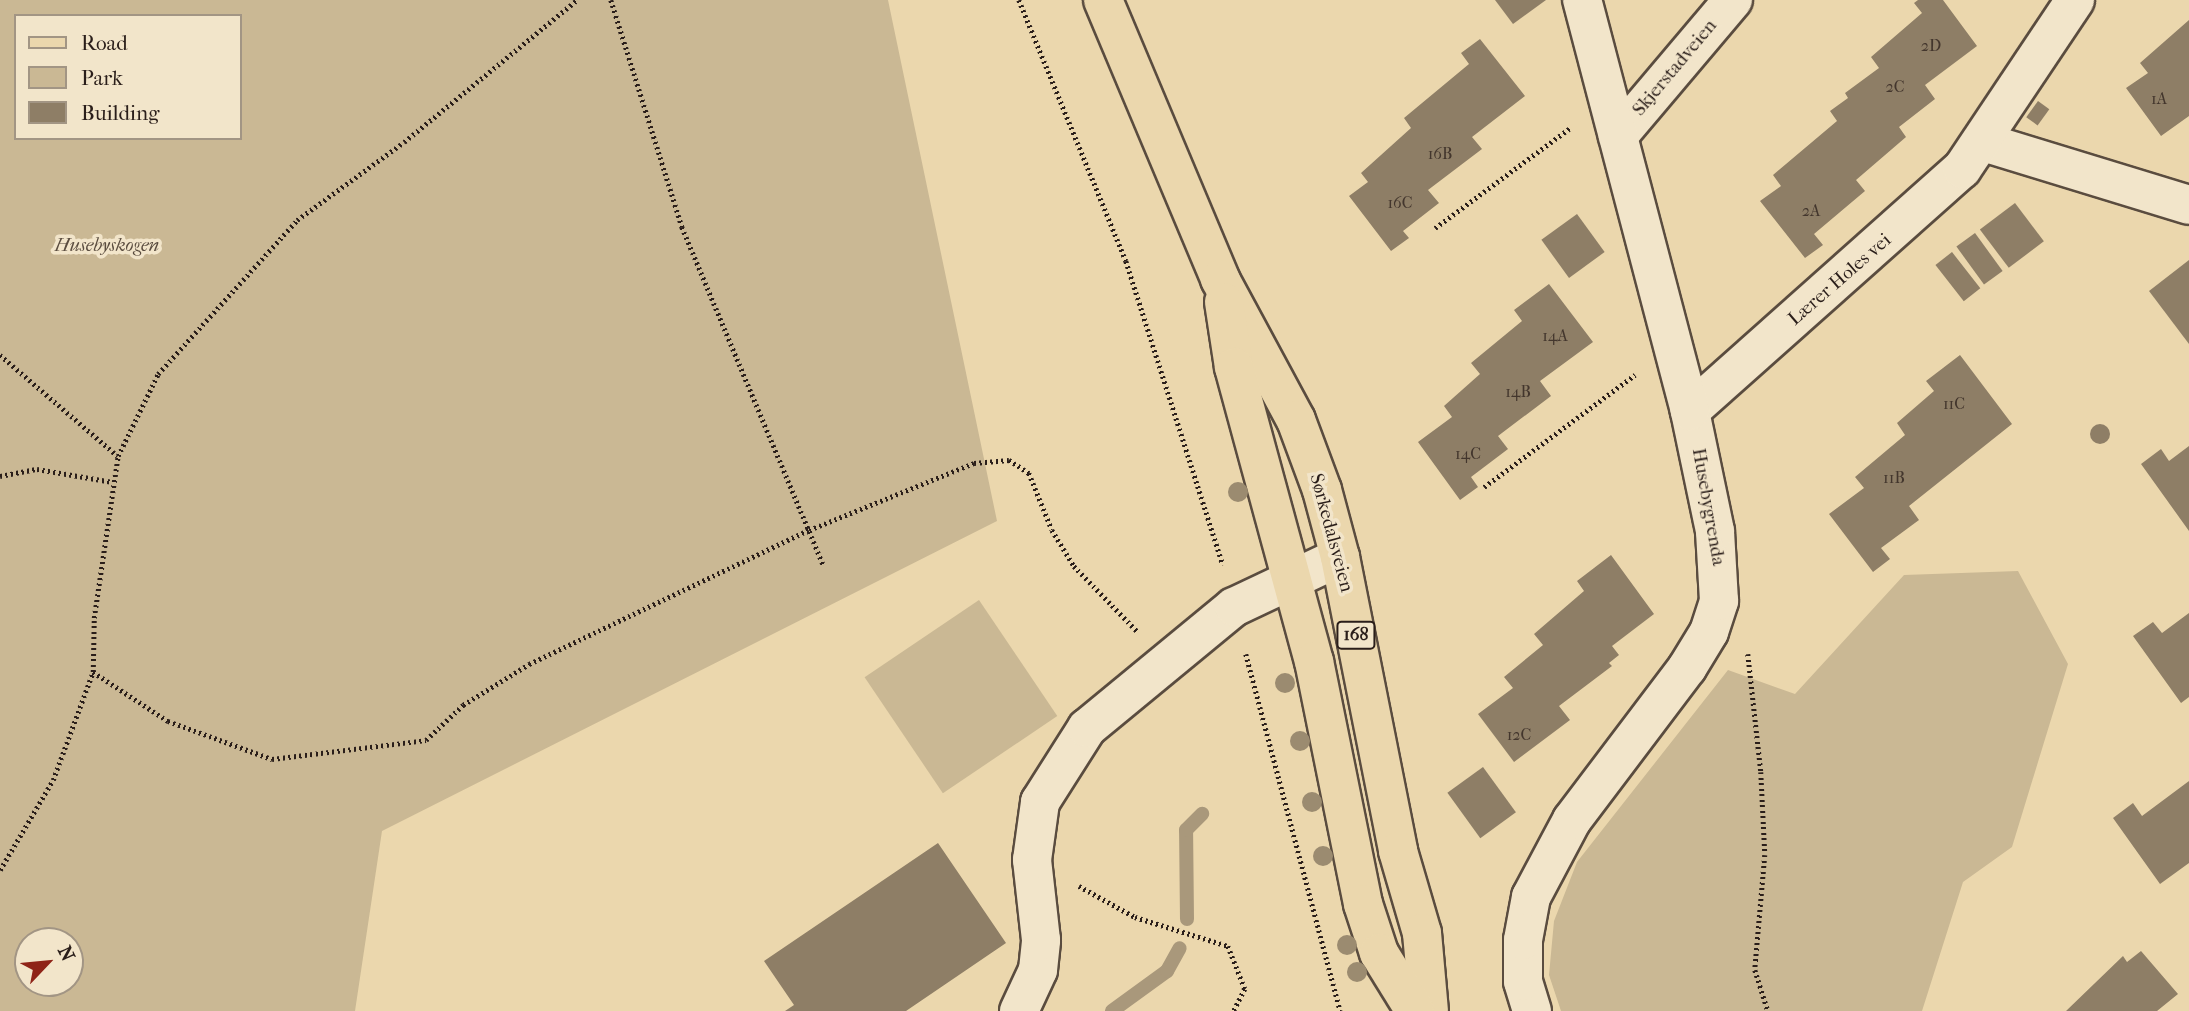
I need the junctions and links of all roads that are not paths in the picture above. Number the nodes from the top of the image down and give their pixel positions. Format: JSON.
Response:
{"nodes":[{"id":1,"x":1103,"y":0,"type":"edge"},
{"id":2,"x":1582,"y":0,"type":"edge"},
{"id":3,"x":1733,"y":0,"type":"edge"},
{"id":4,"x":2075,"y":0,"type":"edge"},
{"id":5,"x":1614,"y":123,"type":"junction"},
{"id":6,"x":1983,"y":142,"type":"junction"},
{"id":7,"x":2189,"y":205,"type":"edge"},
{"id":8,"x":1220,"y":279,"type":"junction"},
{"id":9,"x":1690,"y":411,"type":"junction"},
{"id":10,"x":1340,"y":557,"type":"junction"},
{"id":11,"x":1294,"y":576,"type":"junction"},
{"id":12,"x":1018,"y":1011,"type":"edge"},
{"id":13,"x":1415,"y":1011,"type":"edge"},
{"id":14,"x":1429,"y":1011,"type":"edge"},
{"id":15,"x":1532,"y":1011,"type":"edge"}],
"edges":[{"from":1,"to":8,"type":"main road","name":"Sørkedalsveien","number":"168"},
{"from":2,"to":5,"type":"street","name":"Husebygrenda"},
{"from":3,"to":5,"type":"street","name":"Skjerstadveien"},
{"from":4,"to":6,"type":"street","name":"Lærer Holes vei"},
{"from":5,"to":9,"type":"street","name":"Husebygrenda"},
{"from":6,"to":7,"type":"street"},
{"from":6,"to":9,"type":"street","name":"Lærer Holes vei"},
{"from":8,"to":10,"type":"main road","name":"Sørkedalsveien","number":"168"},
{"from":8,"to":11,"type":"main road","name":"Sørkedalsveien","number":"168"},
{"from":9,"to":15,"type":"street","name":"Husebygrenda"},
{"from":10,"to":11,"type":"street"},
{"from":10,"to":14,"type":"main road","name":"Sørkedalsveien","number":"168"},
{"from":11,"to":12,"type":"street"},
{"from":11,"to":13,"type":"main road","name":"Sørkedalsveien","number":"168"}]}
